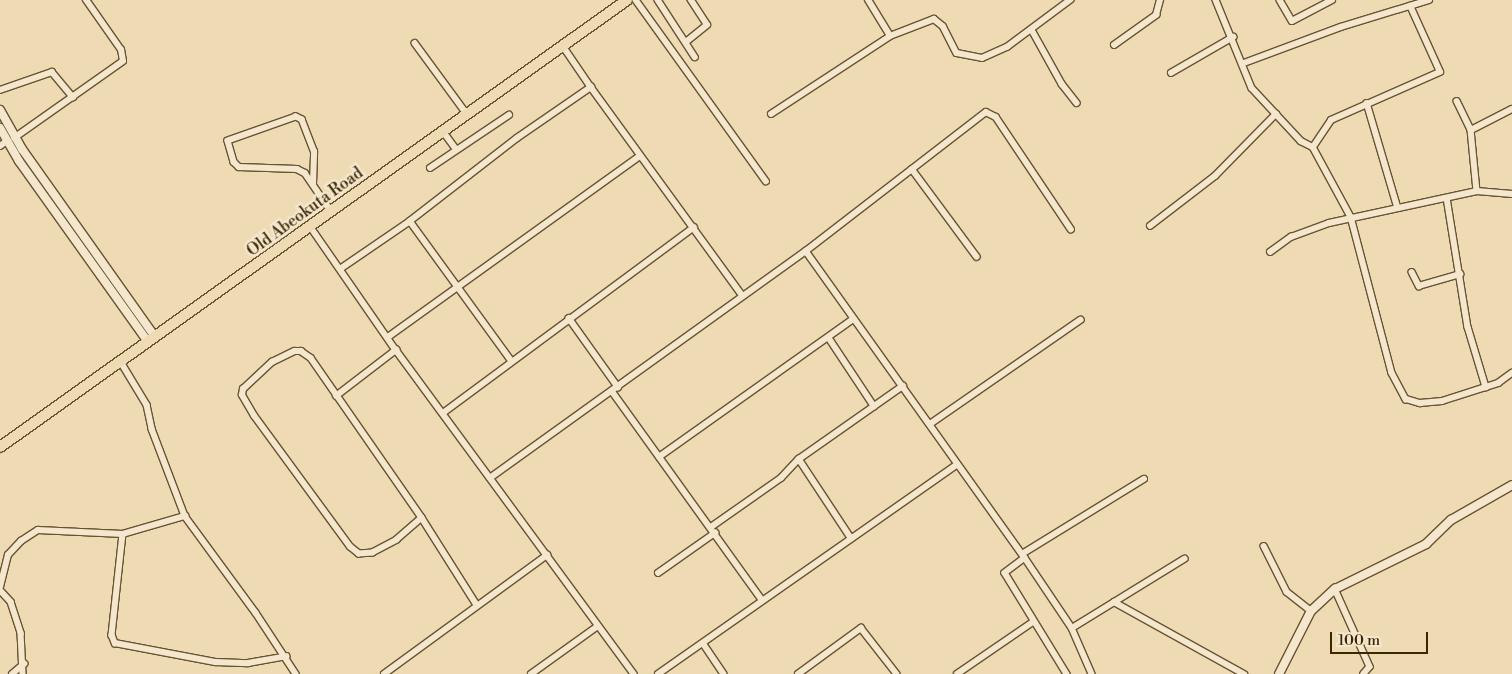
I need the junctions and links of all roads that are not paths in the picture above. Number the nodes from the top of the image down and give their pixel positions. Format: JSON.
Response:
{"nodes":[{"id":1,"x":86,"y":0,"type":"edge"},
{"id":2,"x":627,"y":0,"type":"edge"},
{"id":3,"x":636,"y":0,"type":"edge"},
{"id":4,"x":658,"y":0,"type":"edge"},
{"id":5,"x":690,"y":0,"type":"edge"},
{"id":6,"x":868,"y":0,"type":"edge"},
{"id":7,"x":1070,"y":0,"type":"edge"},
{"id":8,"x":1160,"y":0,"type":"edge"},
{"id":9,"x":1216,"y":0,"type":"edge"},
{"id":10,"x":1280,"y":0,"type":"edge"},
{"id":11,"x":1332,"y":0,"type":"edge"},
{"id":12,"x":1429,"y":0,"type":"edge"},
{"id":13,"x":1410,"y":6,"type":"junction"},
{"id":14,"x":1032,"y":30,"type":"junction"},
{"id":15,"x":890,"y":36,"type":"junction"},
{"id":16,"x":1233,"y":37,"type":"junction"},
{"id":17,"x":686,"y":42,"type":"junction"},
{"id":18,"x":415,"y":43,"type":"dead end"},
{"id":19,"x":1114,"y":45,"type":"dead end"},
{"id":20,"x":563,"y":46,"type":"junction"},
{"id":21,"x":696,"y":57,"type":"dead end"},
{"id":22,"x":1244,"y":63,"type":"junction"},
{"id":23,"x":1171,"y":73,"type":"dead end"},
{"id":24,"x":591,"y":87,"type":"junction"},
{"id":25,"x":0,"y":90,"type":"edge"},
{"id":26,"x":73,"y":97,"type":"junction"},
{"id":27,"x":1457,"y":101,"type":"dead end"},
{"id":28,"x":1367,"y":103,"type":"junction"},
{"id":29,"x":1077,"y":104,"type":"dead end"},
{"id":30,"x":1512,"y":109,"type":"edge"},
{"id":31,"x":0,"y":110,"type":"edge"},
{"id":32,"x":467,"y":114,"type":"junction"},
{"id":33,"x":771,"y":114,"type":"dead end"},
{"id":34,"x":1276,"y":114,"type":"junction"},
{"id":35,"x":509,"y":115,"type":"dead end"},
{"id":36,"x":0,"y":128,"type":"edge"},
{"id":37,"x":1471,"y":130,"type":"junction"},
{"id":38,"x":443,"y":131,"type":"junction"},
{"id":39,"x":7,"y":142,"type":"edge"},
{"id":40,"x":1313,"y":147,"type":"junction"},
{"id":41,"x":456,"y":148,"type":"junction"},
{"id":42,"x":640,"y":156,"type":"junction"},
{"id":43,"x":430,"y":168,"type":"dead end"},
{"id":44,"x":912,"y":169,"type":"junction"},
{"id":45,"x":766,"y":181,"type":"dead end"},
{"id":46,"x":312,"y":184,"type":"junction"},
{"id":47,"x":1478,"y":191,"type":"junction"},
{"id":48,"x":1512,"y":194,"type":"edge"},
{"id":49,"x":1447,"y":198,"type":"junction"},
{"id":50,"x":1398,"y":208,"type":"junction"},
{"id":51,"x":331,"y":211,"type":"junction"},
{"id":52,"x":1351,"y":217,"type":"junction"},
{"id":53,"x":410,"y":221,"type":"junction"},
{"id":54,"x":310,"y":226,"type":"junction"},
{"id":55,"x":1150,"y":226,"type":"dead end"},
{"id":56,"x":694,"y":227,"type":"junction"},
{"id":57,"x":1071,"y":229,"type":"dead end"},
{"id":58,"x":806,"y":251,"type":"junction"},
{"id":59,"x":1270,"y":252,"type":"dead end"},
{"id":60,"x":976,"y":257,"type":"dead end"},
{"id":61,"x":340,"y":268,"type":"junction"},
{"id":62,"x":1412,"y":272,"type":"dead end"},
{"id":63,"x":1460,"y":274,"type":"junction"},
{"id":64,"x":459,"y":286,"type":"junction"},
{"id":65,"x":743,"y":296,"type":"junction"},
{"id":66,"x":569,"y":318,"type":"junction"},
{"id":67,"x":853,"y":319,"type":"junction"},
{"id":68,"x":1080,"y":320,"type":"dead end"},
{"id":69,"x":388,"y":337,"type":"junction"},
{"id":70,"x":829,"y":338,"type":"junction"},
{"id":71,"x":152,"y":340,"type":"junction"},
{"id":72,"x":396,"y":350,"type":"junction"},
{"id":73,"x":511,"y":360,"type":"junction"},
{"id":74,"x":121,"y":362,"type":"junction"},
{"id":75,"x":1512,"y":373,"type":"edge"},
{"id":76,"x":903,"y":386,"type":"junction"},
{"id":77,"x":618,"y":387,"type":"junction"},
{"id":78,"x":1486,"y":388,"type":"junction"},
{"id":79,"x":612,"y":392,"type":"junction"},
{"id":80,"x":336,"y":396,"type":"junction"},
{"id":81,"x":874,"y":406,"type":"junction"},
{"id":82,"x":443,"y":413,"type":"junction"},
{"id":83,"x":930,"y":424,"type":"junction"},
{"id":84,"x":0,"y":446,"type":"edge"},
{"id":85,"x":659,"y":457,"type":"junction"},
{"id":86,"x":799,"y":459,"type":"junction"},
{"id":87,"x":957,"y":465,"type":"junction"},
{"id":88,"x":490,"y":478,"type":"junction"},
{"id":89,"x":1144,"y":479,"type":"dead end"},
{"id":90,"x":1512,"y":485,"type":"edge"},
{"id":91,"x":185,"y":516,"type":"junction"},
{"id":92,"x":422,"y":518,"type":"junction"},
{"id":93,"x":713,"y":530,"type":"junction"},
{"id":94,"x":123,"y":534,"type":"junction"},
{"id":95,"x":851,"y":538,"type":"junction"},
{"id":96,"x":1264,"y":546,"type":"dead end"},
{"id":97,"x":547,"y":556,"type":"junction"},
{"id":98,"x":1024,"y":556,"type":"junction"},
{"id":99,"x":1184,"y":559,"type":"dead end"},
{"id":100,"x":658,"y":572,"type":"dead end"},
{"id":101,"x":0,"y":588,"type":"edge"},
{"id":102,"x":1335,"y":589,"type":"junction"},
{"id":103,"x":762,"y":600,"type":"junction"},
{"id":104,"x":1114,"y":602,"type":"junction"},
{"id":105,"x":477,"y":605,"type":"junction"},
{"id":106,"x":1311,"y":611,"type":"junction"},
{"id":107,"x":1033,"y":622,"type":"junction"},
{"id":108,"x":598,"y":626,"type":"junction"},
{"id":109,"x":1072,"y":628,"type":"junction"},
{"id":110,"x":702,"y":643,"type":"junction"},
{"id":111,"x":286,"y":656,"type":"junction"},
{"id":112,"x":24,"y":664,"type":"junction"},
{"id":113,"x":540,"y":671,"type":"edge"},
{"id":114,"x":12,"y":674,"type":"edge"},
{"id":115,"x":23,"y":674,"type":"edge"},
{"id":116,"x":296,"y":674,"type":"edge"},
{"id":117,"x":384,"y":674,"type":"edge"},
{"id":118,"x":531,"y":674,"type":"edge"},
{"id":119,"x":634,"y":674,"type":"edge"},
{"id":120,"x":658,"y":674,"type":"edge"},
{"id":121,"x":724,"y":674,"type":"edge"},
{"id":122,"x":798,"y":674,"type":"edge"},
{"id":123,"x":898,"y":674,"type":"edge"},
{"id":124,"x":957,"y":674,"type":"edge"},
{"id":125,"x":1067,"y":674,"type":"edge"},
{"id":126,"x":1092,"y":674,"type":"edge"},
{"id":127,"x":1244,"y":674,"type":"edge"},
{"id":128,"x":1278,"y":674,"type":"edge"},
{"id":129,"x":1364,"y":674,"type":"edge"}],
"edges":[{"from":1,"to":26,"type":"street"},
{"from":2,"to":20,"type":"highway","name":"Old Abeokuta Road"},
{"from":3,"to":45,"type":"street"},
{"from":4,"to":17,"type":"street"},
{"from":5,"to":17,"type":"street"},
{"from":6,"to":15,"type":"street"},
{"from":7,"to":14,"type":"street"},
{"from":8,"to":19,"type":"street"},
{"from":9,"to":16,"type":"street"},
{"from":10,"to":11,"type":"street"},
{"from":12,"to":13,"type":"street"},
{"from":13,"to":22,"type":"street"},
{"from":13,"to":28,"type":"street"},
{"from":14,"to":15,"type":"street"},
{"from":14,"to":29,"type":"street"},
{"from":15,"to":33,"type":"street"},
{"from":16,"to":22,"type":"street"},
{"from":16,"to":23,"type":"street"},
{"from":17,"to":21,"type":"street"},
{"from":18,"to":32,"type":"street"},
{"from":20,"to":24,"type":"street"},
{"from":20,"to":32,"type":"highway","name":"Old Abeokuta Road"},
{"from":22,"to":34,"type":"street"},
{"from":24,"to":42,"type":"street"},
{"from":24,"to":53,"type":"street"},
{"from":25,"to":26,"type":"street"},
{"from":26,"to":39,"type":"street"},
{"from":27,"to":37,"type":"street"},
{"from":28,"to":40,"type":"street"},
{"from":28,"to":50,"type":"street"},
{"from":30,"to":37,"type":"street"},
{"from":31,"to":39,"type":"street"},
{"from":32,"to":38,"type":"highway","name":"Old Abeokuta Road"},
{"from":34,"to":40,"type":"street"},
{"from":34,"to":55,"type":"street"},
{"from":35,"to":41,"type":"street"},
{"from":36,"to":39,"type":"street"},
{"from":37,"to":47,"type":"street"},
{"from":38,"to":41,"type":"street"},
{"from":38,"to":51,"type":"highway","name":"Old Abeokuta Road"},
{"from":39,"to":71,"type":"street"},
{"from":40,"to":52,"type":"street"},
{"from":41,"to":43,"type":"street"},
{"from":42,"to":56,"type":"street"},
{"from":42,"to":64,"type":"street"},
{"from":44,"to":57,"type":"street"},
{"from":44,"to":58,"type":"street"},
{"from":44,"to":60,"type":"street"},
{"from":46,"to":46,"type":"street"},
{"from":46,"to":51,"type":"street"},
{"from":47,"to":48,"type":"street"},
{"from":47,"to":49,"type":"street"},
{"from":49,"to":50,"type":"street"},
{"from":49,"to":63,"type":"street"},
{"from":50,"to":52,"type":"street"},
{"from":51,"to":54,"type":"highway","name":"Old Abeokuta Road"},
{"from":52,"to":59,"type":"street"},
{"from":52,"to":78,"type":"street"},
{"from":53,"to":61,"type":"street"},
{"from":53,"to":64,"type":"street"},
{"from":54,"to":61,"type":"street"},
{"from":54,"to":71,"type":"highway","name":"Old Abeokuta Road"},
{"from":56,"to":65,"type":"street"},
{"from":56,"to":66,"type":"street"},
{"from":58,"to":65,"type":"street"},
{"from":58,"to":67,"type":"street"},
{"from":61,"to":69,"type":"street"},
{"from":62,"to":63,"type":"street"},
{"from":63,"to":78,"type":"street"},
{"from":64,"to":69,"type":"street"},
{"from":64,"to":73,"type":"street"},
{"from":65,"to":77,"type":"street"},
{"from":66,"to":73,"type":"street"},
{"from":66,"to":77,"type":"street"},
{"from":67,"to":70,"type":"street"},
{"from":67,"to":76,"type":"street"},
{"from":68,"to":83,"type":"street"},
{"from":69,"to":72,"type":"street"},
{"from":70,"to":81,"type":"street"},
{"from":70,"to":85,"type":"street"},
{"from":71,"to":74,"type":"highway","name":"Old Abeokuta Road"},
{"from":72,"to":80,"type":"street"},
{"from":72,"to":82,"type":"street"},
{"from":73,"to":82,"type":"street"},
{"from":74,"to":84,"type":"highway","name":"Old Abeokuta Road"},
{"from":74,"to":91,"type":"street"},
{"from":75,"to":78,"type":"street"},
{"from":76,"to":81,"type":"street"},
{"from":76,"to":83,"type":"street"},
{"from":77,"to":79,"type":"street"},
{"from":79,"to":85,"type":"street"},
{"from":79,"to":88,"type":"street"},
{"from":80,"to":92,"type":"street"},
{"from":80,"to":92,"type":"street"},
{"from":81,"to":86,"type":"street"},
{"from":82,"to":88,"type":"street"},
{"from":83,"to":87,"type":"street"},
{"from":85,"to":93,"type":"street"},
{"from":86,"to":93,"type":"street"},
{"from":86,"to":95,"type":"street"},
{"from":87,"to":95,"type":"street"},
{"from":87,"to":98,"type":"street"},
{"from":88,"to":97,"type":"street"},
{"from":89,"to":98,"type":"street"},
{"from":90,"to":102,"type":"street"},
{"from":91,"to":94,"type":"street"},
{"from":91,"to":111,"type":"street"},
{"from":92,"to":105,"type":"street"},
{"from":93,"to":100,"type":"street"},
{"from":93,"to":103,"type":"street"},
{"from":94,"to":101,"type":"street"},
{"from":94,"to":111,"type":"street"},
{"from":95,"to":103,"type":"street"},
{"from":96,"to":106,"type":"street"},
{"from":97,"to":105,"type":"street"},
{"from":97,"to":108,"type":"street"},
{"from":98,"to":107,"type":"street"},
{"from":98,"to":109,"type":"street"},
{"from":99,"to":104,"type":"street"},
{"from":101,"to":112,"type":"street"},
{"from":102,"to":106,"type":"street"},
{"from":102,"to":129,"type":"street"},
{"from":103,"to":110,"type":"street"},
{"from":104,"to":109,"type":"street"},
{"from":104,"to":127,"type":"street"},
{"from":105,"to":117,"type":"street"},
{"from":106,"to":128,"type":"street"},
{"from":107,"to":124,"type":"street"},
{"from":107,"to":125,"type":"street"},
{"from":108,"to":113,"type":"street"},
{"from":108,"to":119,"type":"street"},
{"from":109,"to":126,"type":"street"},
{"from":110,"to":120,"type":"street"},
{"from":110,"to":121,"type":"street"},
{"from":111,"to":116,"type":"street"},
{"from":112,"to":114,"type":"street"},
{"from":112,"to":115,"type":"street"},
{"from":113,"to":118,"type":"street"},
{"from":122,"to":123,"type":"street"}]}
